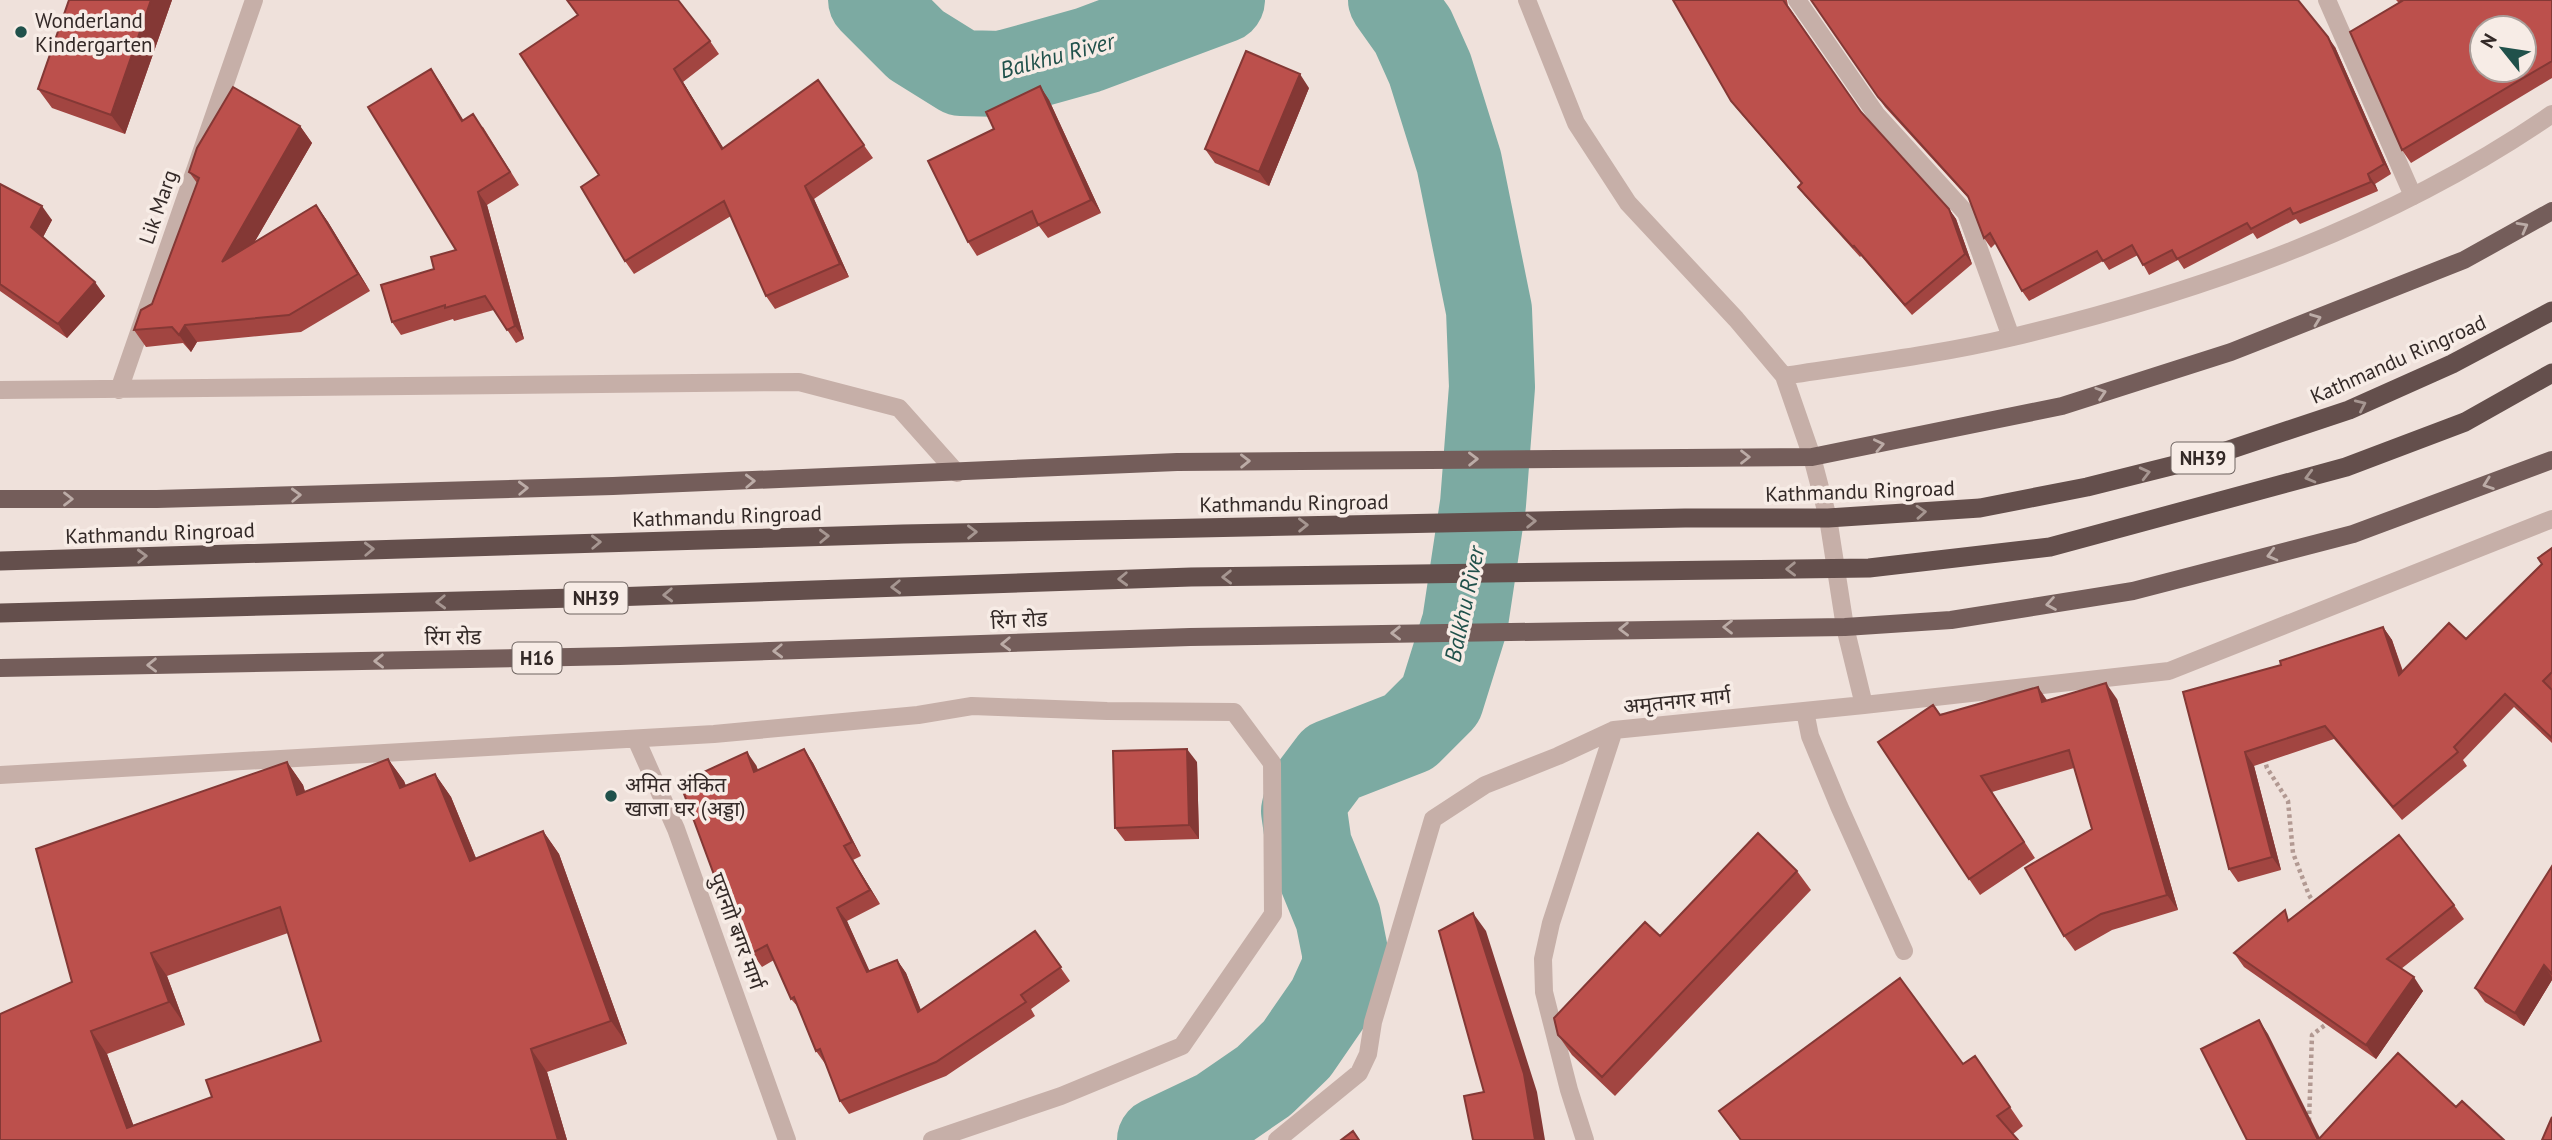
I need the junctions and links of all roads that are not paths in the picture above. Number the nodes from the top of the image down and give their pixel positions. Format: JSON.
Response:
{"nodes":[{"id":1,"x":254,"y":0,"type":"edge"},
{"id":2,"x":1527,"y":0,"type":"edge"},
{"id":3,"x":1797,"y":0,"type":"edge"},
{"id":4,"x":2327,"y":0,"type":"edge"},
{"id":5,"x":2552,"y":114,"type":"edge"},
{"id":6,"x":2413,"y":196,"type":"junction"},
{"id":7,"x":2552,"y":211,"type":"edge"},
{"id":8,"x":2552,"y":311,"type":"edge"},
{"id":9,"x":2011,"y":338,"type":"junction"},
{"id":10,"x":2552,"y":373,"type":"edge"},
{"id":11,"x":1784,"y":376,"type":"junction"},
{"id":12,"x":0,"y":390,"type":"edge"},
{"id":13,"x":119,"y":390,"type":"junction"},
{"id":14,"x":1812,"y":457,"type":"junction"},
{"id":15,"x":2552,"y":460,"type":"edge"},
{"id":16,"x":957,"y":472,"type":"junction"},
{"id":17,"x":0,"y":499,"type":"edge"},
{"id":18,"x":1828,"y":517,"type":"junction"},
{"id":19,"x":2552,"y":519,"type":"edge"},
{"id":20,"x":0,"y":561,"type":"edge"},
{"id":21,"x":1837,"y":568,"type":"junction"},
{"id":22,"x":0,"y":613,"type":"edge"},
{"id":23,"x":1845,"y":627,"type":"junction"},
{"id":24,"x":0,"y":668,"type":"edge"},
{"id":25,"x":1864,"y":705,"type":"junction"},
{"id":26,"x":1805,"y":711,"type":"junction"},
{"id":27,"x":1614,"y":730,"type":"junction"},
{"id":28,"x":636,"y":739,"type":"junction"},
{"id":29,"x":0,"y":775,"type":"edge"},
{"id":30,"x":1904,"y":951,"type":"dead end"},
{"id":31,"x":787,"y":1140,"type":"edge"},
{"id":32,"x":932,"y":1140,"type":"edge"},
{"id":33,"x":1277,"y":1140,"type":"edge"},
{"id":34,"x":1585,"y":1140,"type":"edge"}],
"edges":[{"from":1,"to":13,"type":"street","name":"Lik Marg"},
{"from":2,"to":11,"type":"street"},
{"from":3,"to":9,"type":"street"},
{"from":4,"to":6,"type":"street"},
{"from":5,"to":6,"type":"street"},
{"from":6,"to":9,"type":"street"},
{"from":14,"to":7,"type":"main road","one_way":true},
{"from":18,"to":8,"type":"highway","name":"Kathmandu Ringroad","number":"NH39","one_way":true},
{"from":9,"to":11,"type":"street"},
{"from":10,"to":21,"type":"highway","number":"NH39","one_way":true},
{"from":11,"to":14,"type":"street"},
{"from":12,"to":13,"type":"street"},
{"from":13,"to":16,"type":"street"},
{"from":16,"to":14,"type":"main road","one_way":true},
{"from":14,"to":18,"type":"street"},
{"from":15,"to":23,"type":"main road","name":"रिंग रोड","one_way":true},
{"from":17,"to":16,"type":"main road","one_way":true},
{"from":20,"to":18,"type":"highway","name":"Kathmandu Ringroad","number":"NH39","one_way":true},
{"from":18,"to":21,"type":"street"},
{"from":19,"to":25,"type":"street","name":"अमृतनगर मार्ग"},
{"from":21,"to":22,"type":"highway","number":"NH39","one_way":true},
{"from":21,"to":23,"type":"street"},
{"from":23,"to":24,"type":"main road","name":"रिंग रोड","number":"H16","one_way":true},
{"from":23,"to":25,"type":"street"},
{"from":25,"to":26,"type":"street","name":"अमृतनगर मार्ग"},
{"from":26,"to":27,"type":"street","name":"अमृतनगर मार्ग"},
{"from":26,"to":30,"type":"street"},
{"from":27,"to":33,"type":"street"},
{"from":27,"to":34,"type":"street","name":"अमृतनगर मार्ग"},
{"from":28,"to":29,"type":"street"},
{"from":28,"to":31,"type":"street","name":"पुरानाो बगर मार्ग"},
{"from":28,"to":32,"type":"street"}]}
